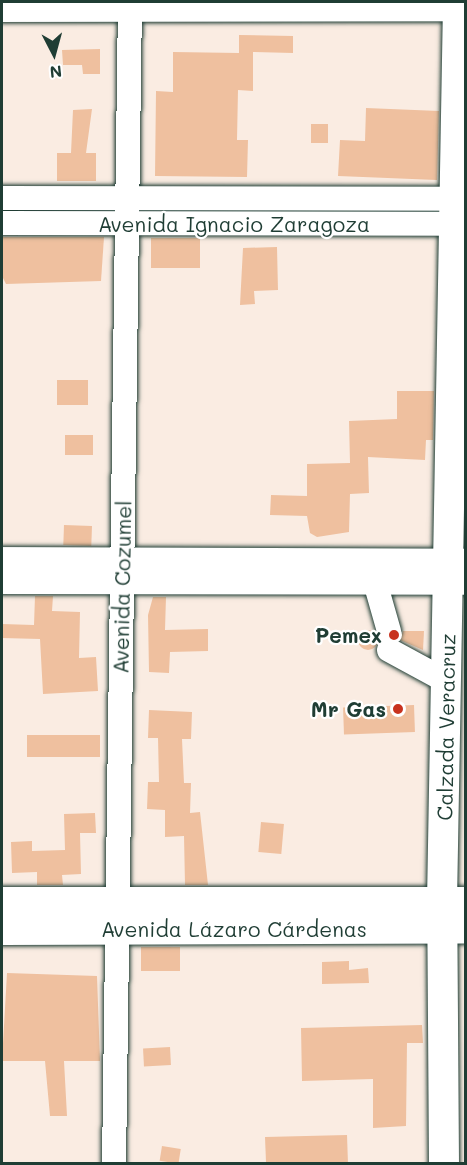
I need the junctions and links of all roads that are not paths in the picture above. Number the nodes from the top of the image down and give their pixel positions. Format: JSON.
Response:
{"nodes":[{"id":1,"x":460,"y":6,"type":"edge"},
{"id":2,"x":2,"y":10,"type":"edge"},
{"id":3,"x":130,"y":10,"type":"junction"},
{"id":4,"x":2,"y":198,"type":"edge"},
{"id":5,"x":128,"y":198,"type":"junction"},
{"id":6,"x":460,"y":212,"type":"edge"},
{"id":7,"x":2,"y":224,"type":"edge"},
{"id":8,"x":127,"y":224,"type":"junction"},
{"id":9,"x":2,"y":559,"type":"edge"},
{"id":10,"x":368,"y":561,"type":"junction"},
{"id":11,"x":122,"y":571,"type":"junction"},
{"id":12,"x":457,"y":572,"type":"edge"},
{"id":13,"x":2,"y":582,"type":"edge"},
{"id":14,"x":376,"y":583,"type":"junction"},
{"id":15,"x":446,"y":681,"type":"junction"},
{"id":16,"x":2,"y":902,"type":"edge"},
{"id":17,"x":454,"y":915,"type":"edge"},
{"id":18,"x":118,"y":916,"type":"junction"},
{"id":19,"x":2,"y":930,"type":"edge"},
{"id":20,"x":114,"y":1164,"type":"edge"},
{"id":21,"x":444,"y":1164,"type":"edge"}],
"edges":[{"from":1,"to":3,"type":"street"},
{"from":1,"to":6,"type":"main road","name":"Calzada Veracruz"},
{"from":2,"to":3,"type":"street"},
{"from":3,"to":5,"type":"street","name":"Avenida Cozumel"},
{"from":4,"to":5,"type":"street","name":"Avenida Ignacio Zaragoza"},
{"from":5,"to":6,"type":"street","name":"Avenida Ignacio Zaragoza"},
{"from":5,"to":8,"type":"street","name":"Avenida Cozumel"},
{"from":6,"to":8,"type":"street","name":"Avenida Ignacio Zaragoza"},
{"from":6,"to":12,"type":"main road","name":"Calzada Veracruz"},
{"from":7,"to":8,"type":"street","name":"Avenida Ignacio Zaragoza"},
{"from":8,"to":11,"type":"street","name":"Avenida Cozumel"},
{"from":9,"to":11,"type":"street"},
{"from":10,"to":11,"type":"street"},
{"from":10,"to":12,"type":"street"},
{"from":10,"to":14,"type":"street"},
{"from":11,"to":13,"type":"street"},
{"from":11,"to":14,"type":"street"},
{"from":11,"to":18,"type":"street","name":"Avenida Cozumel"},
{"from":12,"to":14,"type":"street"},
{"from":12,"to":15,"type":"main road","name":"Calzada Veracruz"},
{"from":14,"to":15,"type":"street"},
{"from":15,"to":17,"type":"main road","name":"Calzada Veracruz"},
{"from":16,"to":18,"type":"main road","name":"Avenida Lázaro Cárdenas"},
{"from":17,"to":18,"type":"main road","name":"Avenida Lázaro Cárdenas"},
{"from":17,"to":21,"type":"main road","name":"Calzada Veracruz"},
{"from":18,"to":19,"type":"main road","name":"Avenida Lázaro Cárdenas"},
{"from":18,"to":20,"type":"street","name":"Avenida Cozumel"}]}
